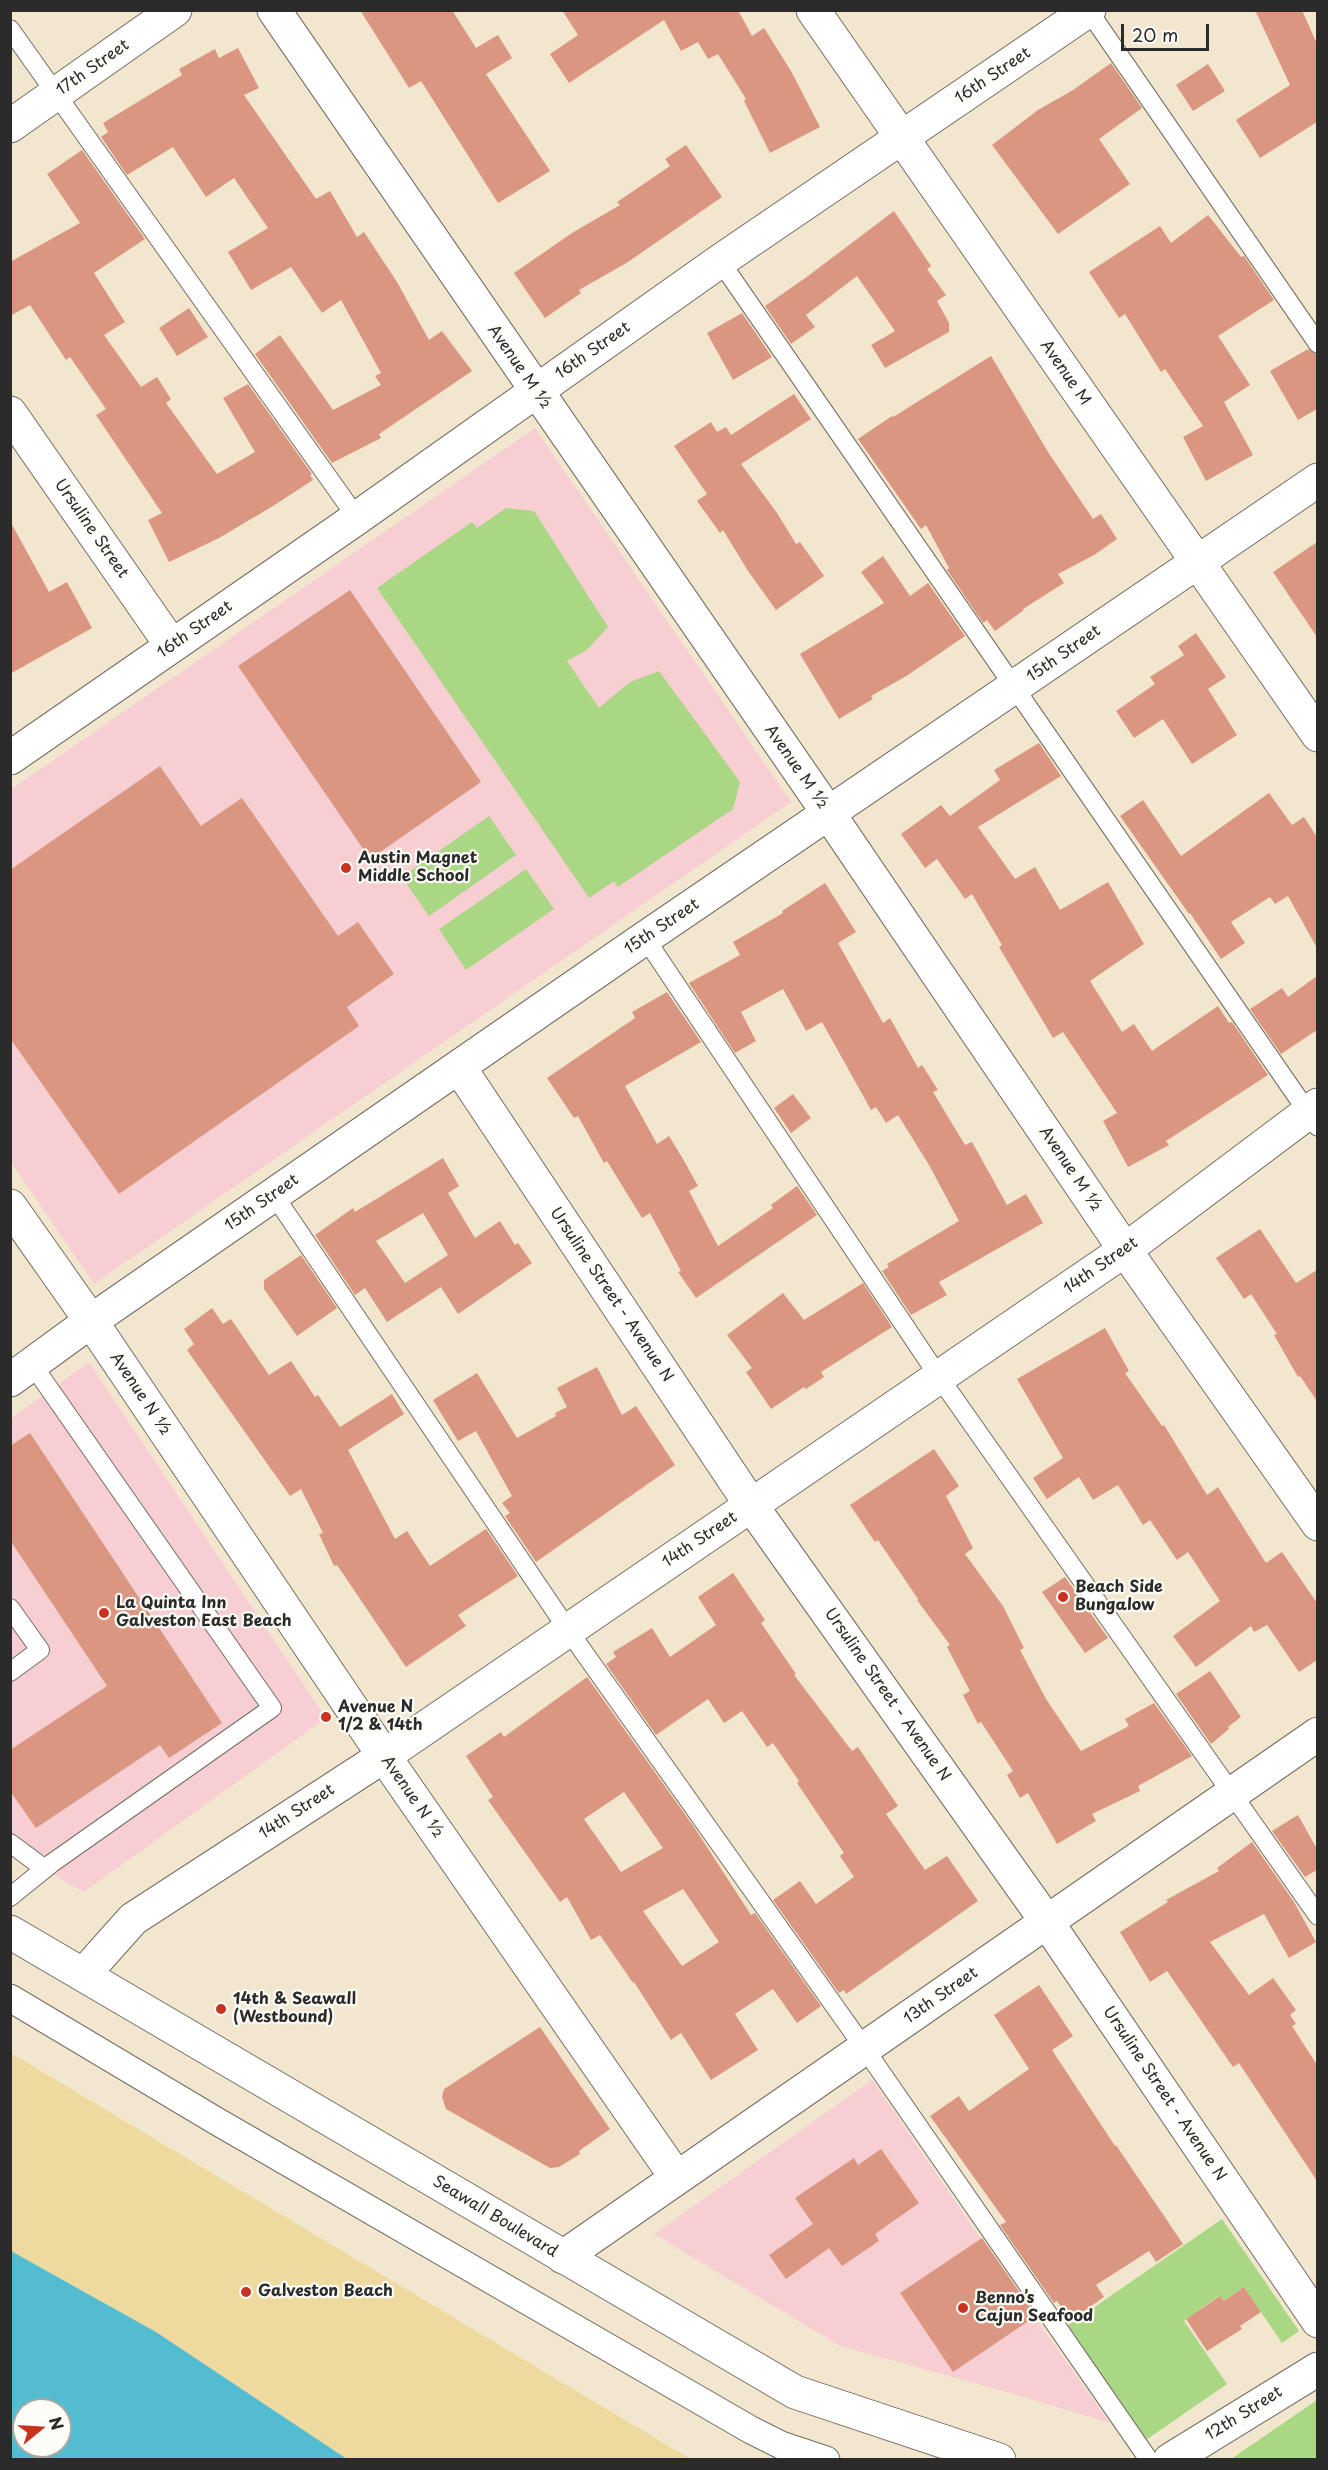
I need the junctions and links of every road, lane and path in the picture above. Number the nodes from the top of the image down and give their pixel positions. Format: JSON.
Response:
{"nodes":[{"id":1,"x":175,"y":10,"type":"edge"},
{"id":2,"x":274,"y":10,"type":"edge"},
{"id":3,"x":813,"y":10,"type":"edge"},
{"id":4,"x":1089,"y":11,"type":"edge"},
{"id":5,"x":10,"y":29,"type":"edge"},
{"id":6,"x":56,"y":93,"type":"junction"},
{"id":7,"x":10,"y":126,"type":"edge"},
{"id":8,"x":902,"y":139,"type":"junction"},
{"id":9,"x":720,"y":261,"type":"junction"},
{"id":10,"x":1317,"y":344,"type":"edge"},
{"id":11,"x":536,"y":392,"type":"junction"},
{"id":12,"x":10,"y":413,"type":"edge"},
{"id":13,"x":1317,"y":480,"type":"edge"},
{"id":14,"x":357,"y":518,"type":"junction"},
{"id":15,"x":1197,"y":562,"type":"junction"},
{"id":16,"x":172,"y":646,"type":"junction"},
{"id":17,"x":1013,"y":689,"type":"junction"},
{"id":18,"x":1317,"y":735,"type":"edge"},
{"id":19,"x":10,"y":758,"type":"edge"},
{"id":20,"x":829,"y":814,"type":"junction"},
{"id":21,"x":645,"y":938,"type":"junction"},
{"id":22,"x":459,"y":1067,"type":"junction"},
{"id":23,"x":1314,"y":1115,"type":"edge"},
{"id":24,"x":274,"y":1195,"type":"junction"},
{"id":25,"x":10,"y":1206,"type":"edge"},
{"id":26,"x":1125,"y":1250,"type":"junction"},
{"id":27,"x":91,"y":1321,"type":"junction"},
{"id":28,"x":21,"y":1372,"type":"edge"},
{"id":29,"x":939,"y":1377,"type":"junction"},
{"id":30,"x":751,"y":1505,"type":"junction"},
{"id":31,"x":1317,"y":1524,"type":"edge"},
{"id":32,"x":10,"y":1608,"type":"edge"},
{"id":33,"x":568,"y":1630,"type":"junction"},
{"id":34,"x":10,"y":1672,"type":"edge"},
{"id":35,"x":1317,"y":1734,"type":"edge"},
{"id":36,"x":384,"y":1756,"type":"junction"},
{"id":37,"x":1231,"y":1793,"type":"junction"},
{"id":38,"x":10,"y":1844,"type":"edge"},
{"id":39,"x":45,"y":1869,"type":"junction"},
{"id":40,"x":10,"y":1897,"type":"edge"},
{"id":41,"x":1317,"y":1916,"type":"edge"},
{"id":42,"x":1047,"y":1922,"type":"junction"},
{"id":43,"x":10,"y":1932,"type":"edge"},
{"id":44,"x":84,"y":1974,"type":"junction"},
{"id":45,"x":10,"y":1998,"type":"edge"},
{"id":46,"x":865,"y":2049,"type":"junction"},
{"id":47,"x":676,"y":2177,"type":"junction"},
{"id":48,"x":563,"y":2257,"type":"junction"},
{"id":49,"x":1317,"y":2321,"type":"edge"},
{"id":50,"x":1317,"y":2369,"type":"edge"},
{"id":51,"x":826,"y":2460,"type":"edge"},
{"id":52,"x":999,"y":2460,"type":"edge"},
{"id":53,"x":1149,"y":2460,"type":"edge"},
{"id":54,"x":1170,"y":2460,"type":"edge"}],
"edges":[{"from":1,"to":6,"type":"street","name":"17th Street"},
{"from":2,"to":11,"type":"street","name":"Avenue M ½"},
{"from":3,"to":8,"type":"street","name":"Avenue M"},
{"from":4,"to":8,"type":"street","name":"16th Street"},
{"from":4,"to":10,"type":"lane"},
{"from":5,"to":6,"type":"lane"},
{"from":6,"to":7,"type":"street","name":"17th Street"},
{"from":6,"to":14,"type":"lane"},
{"from":8,"to":9,"type":"street","name":"16th Street"},
{"from":8,"to":15,"type":"street","name":"Avenue M"},
{"from":9,"to":11,"type":"street","name":"16th Street"},
{"from":9,"to":17,"type":"lane"},
{"from":11,"to":14,"type":"street","name":"16th Street"},
{"from":11,"to":20,"type":"street","name":"Avenue M ½"},
{"from":12,"to":16,"type":"street","name":"Ursuline Street"},
{"from":13,"to":15,"type":"street","name":"15th Street"},
{"from":14,"to":16,"type":"street","name":"16th Street"},
{"from":15,"to":17,"type":"street","name":"15th Street"},
{"from":15,"to":18,"type":"street","name":"Avenue M"},
{"from":16,"to":19,"type":"street","name":"16th Street"},
{"from":17,"to":20,"type":"street","name":"15th Street"},
{"from":17,"to":23,"type":"lane"},
{"from":20,"to":21,"type":"street","name":"15th Street"},
{"from":20,"to":26,"type":"street","name":"Avenue M ½"},
{"from":21,"to":22,"type":"street","name":"15th Street"},
{"from":21,"to":29,"type":"lane"},
{"from":22,"to":24,"type":"street","name":"15th Street"},
{"from":22,"to":30,"type":"street","name":"Ursuline Street - Avenue N"},
{"from":23,"to":26,"type":"street","name":"14th Street"},
{"from":24,"to":27,"type":"street","name":"15th Street"},
{"from":24,"to":33,"type":"lane"},
{"from":25,"to":27,"type":"street","name":"Avenue N ½"},
{"from":26,"to":29,"type":"street","name":"14th Street"},
{"from":26,"to":31,"type":"street","name":"Avenue M ½"},
{"from":27,"to":28,"type":"street","name":"15th Street"},
{"from":27,"to":36,"type":"street","name":"Avenue N ½"},
{"from":28,"to":39,"type":"lane"},
{"from":29,"to":30,"type":"street","name":"14th Street"},
{"from":29,"to":37,"type":"lane"},
{"from":30,"to":33,"type":"street","name":"14th Street"},
{"from":30,"to":42,"type":"street","name":"Ursuline Street - Avenue N"},
{"from":32,"to":34,"type":"lane"},
{"from":33,"to":36,"type":"street","name":"14th Street"},
{"from":33,"to":46,"type":"lane"},
{"from":35,"to":37,"type":"street","name":"13th Street"},
{"from":36,"to":44,"type":"street","name":"14th Street"},
{"from":36,"to":47,"type":"street","name":"Avenue N ½"},
{"from":37,"to":41,"type":"lane"},
{"from":37,"to":42,"type":"street","name":"13th Street"},
{"from":38,"to":39,"type":"lane"},
{"from":39,"to":40,"type":"lane"},
{"from":42,"to":46,"type":"street","name":"13th Street"},
{"from":42,"to":49,"type":"street","name":"Ursuline Street - Avenue N"},
{"from":43,"to":44,"type":"street","name":"Seawall Boulevard"},
{"from":44,"to":48,"type":"street","name":"Seawall Boulevard"},
{"from":45,"to":51,"type":"street"},
{"from":46,"to":47,"type":"street","name":"13th Street"},
{"from":46,"to":53,"type":"lane"},
{"from":47,"to":48,"type":"street","name":"13th Street"},
{"from":48,"to":52,"type":"street","name":"Seawall Boulevard"},
{"from":50,"to":54,"type":"street","name":"12th Street"}]}
